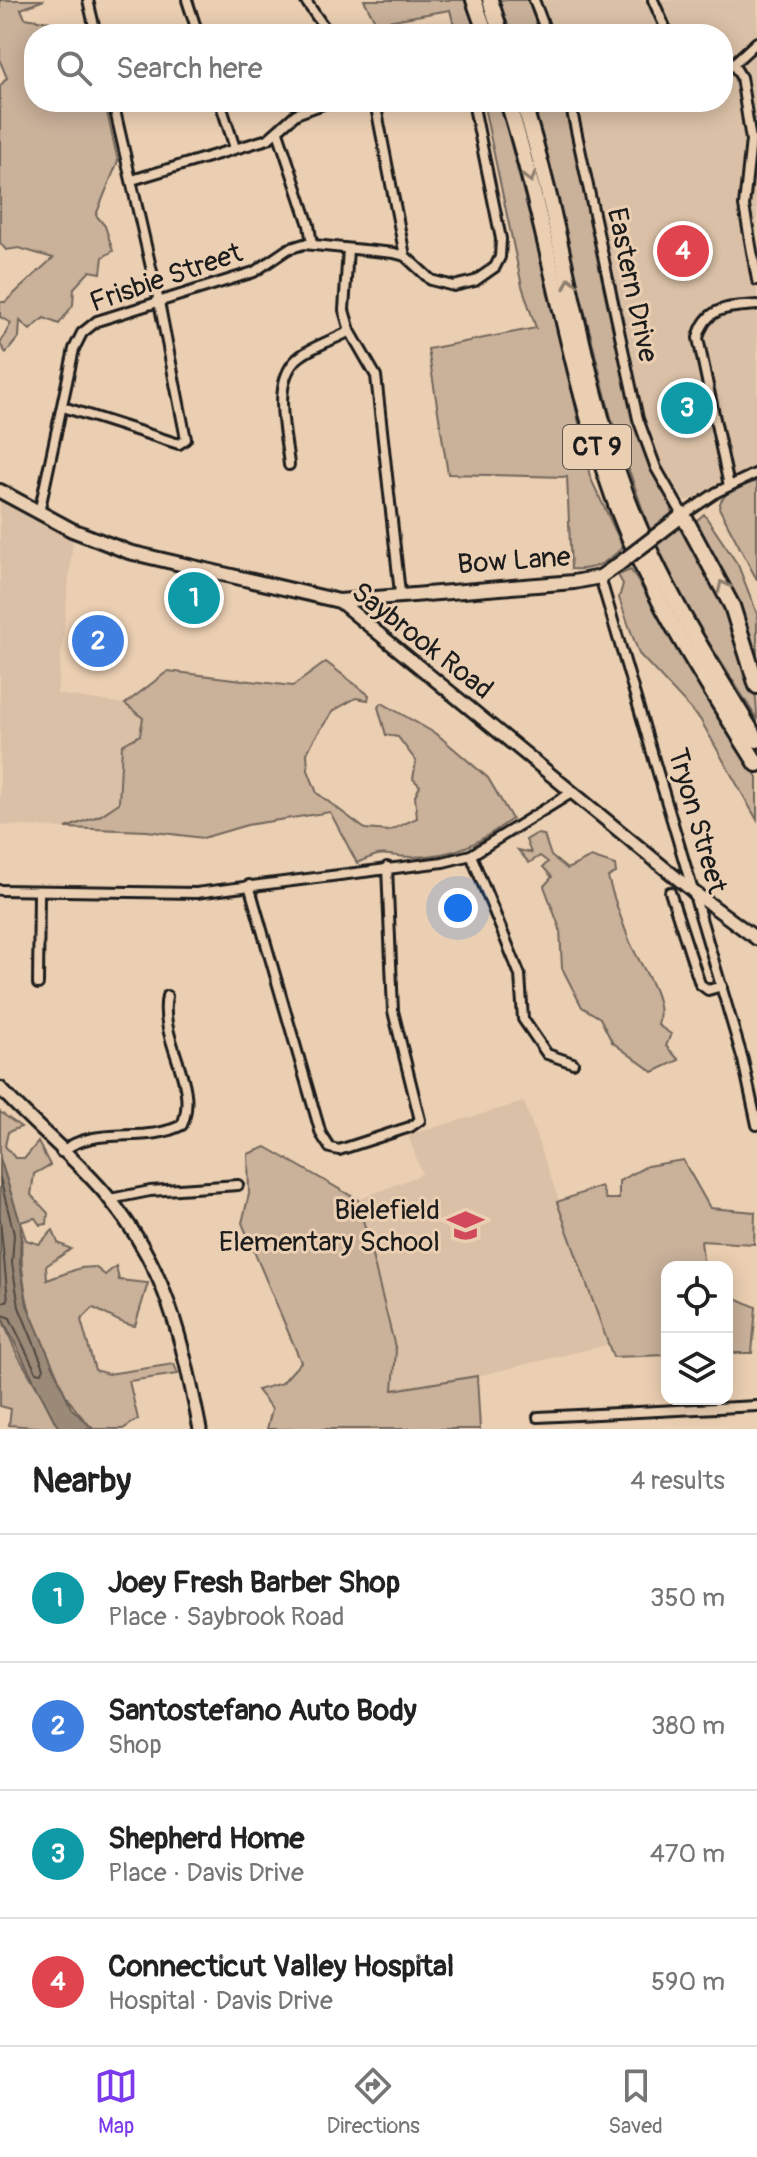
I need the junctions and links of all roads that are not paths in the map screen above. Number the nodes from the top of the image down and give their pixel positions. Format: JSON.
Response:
{"nodes":[{"id":1,"x":88,"y":0,"type":"edge"},
{"id":2,"x":187,"y":0,"type":"edge"},
{"id":3,"x":305,"y":0,"type":"edge"},
{"id":4,"x":474,"y":0,"type":"edge"},
{"id":5,"x":490,"y":0,"type":"edge"},
{"id":6,"x":534,"y":0,"type":"edge"},
{"id":7,"x":653,"y":0,"type":"edge"},
{"id":8,"x":94,"y":24,"type":"edge"},
{"id":9,"x":195,"y":24,"type":"edge"},
{"id":10,"x":322,"y":24,"type":"edge"},
{"id":11,"x":482,"y":24,"type":"edge"},
{"id":12,"x":498,"y":24,"type":"edge"},
{"id":13,"x":543,"y":24,"type":"edge"},
{"id":14,"x":664,"y":24,"type":"edge"},
{"id":15,"x":757,"y":42,"type":"edge"},
{"id":16,"x":733,"y":60,"type":"edge"},
{"id":17,"x":733,"y":69,"type":"edge"},
{"id":18,"x":115,"y":112,"type":"edge"},
{"id":19,"x":223,"y":112,"type":"edge"},
{"id":20,"x":302,"y":112,"type":"edge"},
{"id":21,"x":377,"y":112,"type":"edge"},
{"id":22,"x":475,"y":112,"type":"edge"},
{"id":23,"x":511,"y":112,"type":"edge"},
{"id":24,"x":526,"y":112,"type":"edge"},
{"id":25,"x":572,"y":112,"type":"edge"},
{"id":26,"x":278,"y":132,"type":"junction"},
{"id":27,"x":235,"y":148,"type":"junction"},
{"id":28,"x":132,"y":180,"type":"junction"},
{"id":29,"x":312,"y":244,"type":"junction"},
{"id":30,"x":348,"y":249,"type":"junction"},
{"id":31,"x":405,"y":256,"type":"junction"},
{"id":32,"x":757,"y":280,"type":"edge"},
{"id":33,"x":159,"y":302,"type":"junction"},
{"id":34,"x":757,"y":305,"type":"edge"},
{"id":35,"x":350,"y":331,"type":"junction"},
{"id":36,"x":63,"y":407,"type":"junction"},
{"id":37,"x":289,"y":465,"type":"dead end"},
{"id":38,"x":757,"y":473,"type":"edge"},
{"id":39,"x":729,"y":486,"type":"junction"},
{"id":40,"x":0,"y":491,"type":"edge"},
{"id":41,"x":39,"y":513,"type":"junction"},
{"id":42,"x":683,"y":515,"type":"junction"},
{"id":43,"x":600,"y":577,"type":"junction"},
{"id":44,"x":400,"y":593,"type":"junction"},
{"id":45,"x":339,"y":601,"type":"junction"},
{"id":46,"x":757,"y":686,"type":"edge"},
{"id":47,"x":757,"y":740,"type":"edge"},
{"id":48,"x":757,"y":764,"type":"edge"},
{"id":49,"x":571,"y":793,"type":"junction"},
{"id":50,"x":471,"y":855,"type":"junction"},
{"id":51,"x":387,"y":867,"type":"junction"},
{"id":52,"x":249,"y":885,"type":"junction"},
{"id":53,"x":0,"y":890,"type":"edge"},
{"id":54,"x":39,"y":891,"type":"junction"},
{"id":55,"x":670,"y":892,"type":"dead end"},
{"id":56,"x":695,"y":893,"type":"junction"},
{"id":57,"x":757,"y":939,"type":"edge"},
{"id":58,"x":38,"y":984,"type":"dead end"},
{"id":59,"x":722,"y":986,"type":"junction"},
{"id":60,"x":167,"y":996,"type":"dead end"},
{"id":61,"x":573,"y":1063,"type":"dead end"},
{"id":62,"x":0,"y":1088,"type":"edge"},
{"id":63,"x":757,"y":1125,"type":"edge"},
{"id":64,"x":61,"y":1152,"type":"junction"},
{"id":65,"x":238,"y":1185,"type":"dead end"},
{"id":66,"x":110,"y":1199,"type":"junction"},
{"id":67,"x":757,"y":1406,"type":"edge"},
{"id":68,"x":538,"y":1417,"type":"dead end"},
{"id":69,"x":200,"y":1429,"type":"edge"}],
"edges":[{"from":1,"to":8,"type":"street"},
{"from":2,"to":9,"type":"street"},
{"from":3,"to":10,"type":"street"},
{"from":4,"to":11,"type":"highway"},
{"from":5,"to":12,"type":"highway"},
{"from":6,"to":13,"type":"street"},
{"from":7,"to":14,"type":"street"},
{"from":15,"to":16,"type":"street"},
{"from":17,"to":32,"type":"street"},
{"from":18,"to":28,"type":"street"},
{"from":19,"to":27,"type":"street"},
{"from":20,"to":26,"type":"street"},
{"from":21,"to":31,"type":"street"},
{"from":22,"to":31,"type":"street"},
{"from":23,"to":48,"type":"highway","number":"CT 9","one_way":true},
{"from":47,"to":24,"type":"highway","number":"CT 9","one_way":true},
{"from":25,"to":42,"type":"street","name":"Eastern Drive"},
{"from":26,"to":27,"type":"street"},
{"from":26,"to":29,"type":"street"},
{"from":27,"to":28,"type":"street"},
{"from":28,"to":33,"type":"street"},
{"from":29,"to":30,"type":"street","name":"Frisbie Street"},
{"from":29,"to":33,"type":"street","name":"Frisbie Street"},
{"from":30,"to":31,"type":"street","name":"Frisbie Street"},
{"from":30,"to":35,"type":"street"},
{"from":33,"to":36,"type":"street","name":"Frisbie Street"},
{"from":33,"to":36,"type":"street"},
{"from":34,"to":39,"type":"street"},
{"from":35,"to":37,"type":"street"},
{"from":35,"to":44,"type":"street"},
{"from":36,"to":41,"type":"street","name":"Frisbie Street"},
{"from":38,"to":39,"type":"street","name":"Bow Lane"},
{"from":39,"to":42,"type":"street","name":"Bow Lane"},
{"from":40,"to":41,"type":"main road","name":"Saybrook Road"},
{"from":41,"to":45,"type":"main road","name":"Saybrook Road"},
{"from":42,"to":43,"type":"main road","name":"Bow Lane","bridge":true},
{"from":46,"to":42,"type":"highway","one_way":true},
{"from":43,"to":44,"type":"main road","name":"Bow Lane"},
{"from":43,"to":56,"type":"street","name":"Tryon Street"},
{"from":44,"to":45,"type":"main road","name":"Bow Lane"},
{"from":45,"to":49,"type":"main road","name":"Saybrook Road"},
{"from":49,"to":50,"type":"street"},
{"from":49,"to":56,"type":"main road","name":"Saybrook Road"},
{"from":50,"to":51,"type":"street"},
{"from":50,"to":61,"type":"street"},
{"from":51,"to":52,"type":"street"},
{"from":51,"to":52,"type":"street"},
{"from":52,"to":54,"type":"street"},
{"from":53,"to":54,"type":"street"},
{"from":54,"to":58,"type":"street"},
{"from":55,"to":59,"type":"street"},
{"from":56,"to":57,"type":"main road","name":"Saybrook Road"},
{"from":56,"to":59,"type":"street","name":"Tryon Street"},
{"from":59,"to":63,"type":"street","name":"Tryon Street"},
{"from":60,"to":64,"type":"street"},
{"from":62,"to":64,"type":"main road"},
{"from":64,"to":66,"type":"main road"},
{"from":65,"to":66,"type":"street"},
{"from":66,"to":69,"type":"main road"},
{"from":67,"to":68,"type":"street"}]}
